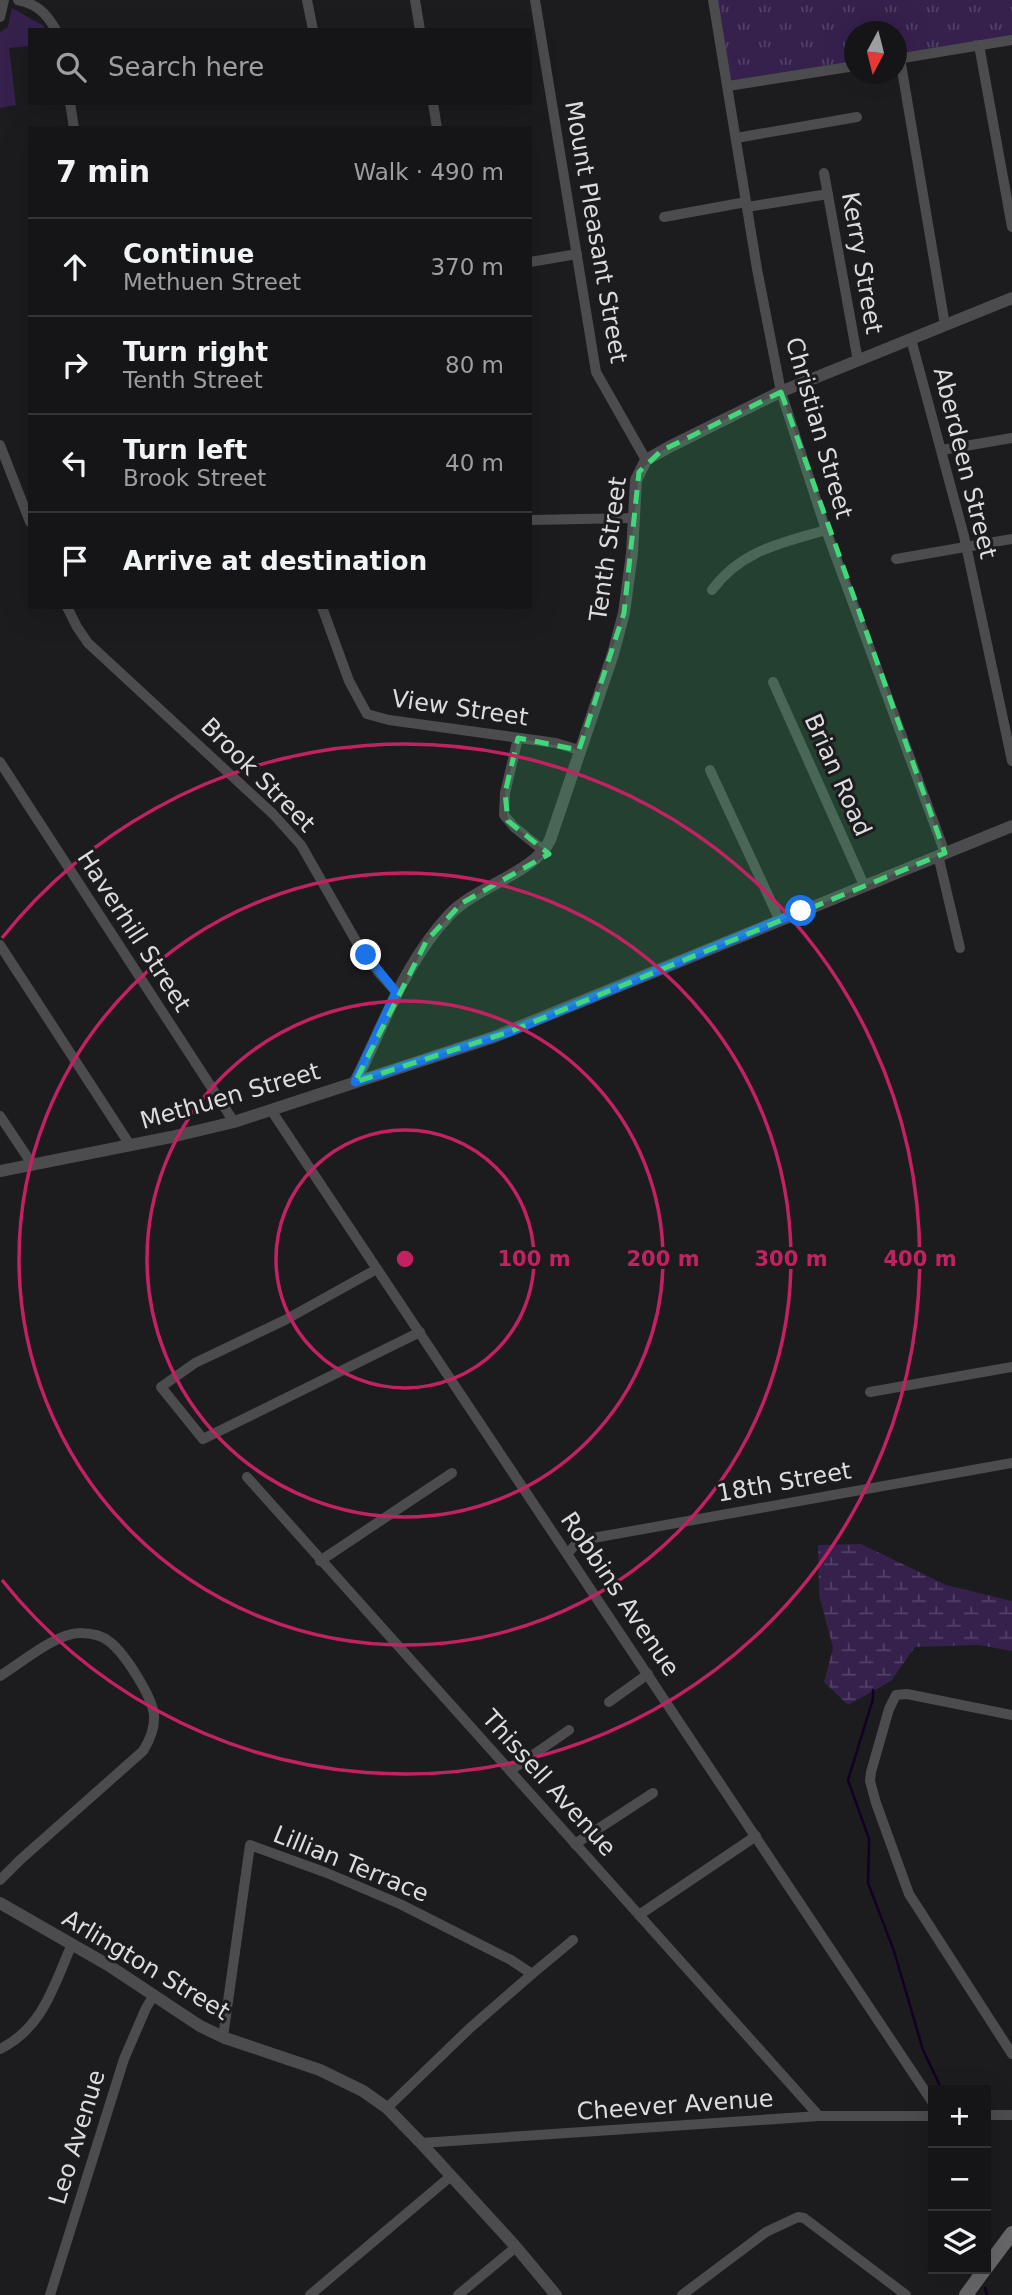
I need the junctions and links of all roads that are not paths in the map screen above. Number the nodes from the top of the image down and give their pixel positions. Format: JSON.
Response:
{"nodes":[{"id":1,"x":4,"y":0,"type":"edge"},
{"id":2,"x":18,"y":0,"type":"edge"},
{"id":3,"x":307,"y":0,"type":"edge"},
{"id":4,"x":415,"y":0,"type":"edge"},
{"id":5,"x":535,"y":0,"type":"edge"},
{"id":6,"x":713,"y":0,"type":"edge"},
{"id":7,"x":0,"y":17,"type":"edge"},
{"id":8,"x":55,"y":28,"type":"edge"},
{"id":9,"x":313,"y":28,"type":"edge"},
{"id":10,"x":420,"y":28,"type":"edge"},
{"id":11,"x":1012,"y":40,"type":"edge"},
{"id":12,"x":979,"y":45,"type":"junction"},
{"id":13,"x":907,"y":57,"type":"edge"},
{"id":14,"x":844,"y":68,"type":"edge"},
{"id":15,"x":902,"y":84,"type":"edge"},
{"id":16,"x":728,"y":86,"type":"junction"},
{"id":17,"x":70,"y":105,"type":"edge"},
{"id":18,"x":433,"y":105,"type":"edge"},
{"id":19,"x":858,"y":117,"type":"dead end"},
{"id":20,"x":74,"y":126,"type":"edge"},
{"id":21,"x":437,"y":126,"type":"edge"},
{"id":22,"x":736,"y":138,"type":"junction"},
{"id":23,"x":824,"y":173,"type":"dead end"},
{"id":24,"x":828,"y":194,"type":"junction"},
{"id":25,"x":747,"y":204,"type":"junction"},
{"id":26,"x":664,"y":217,"type":"dead end"},
{"id":27,"x":1012,"y":227,"type":"edge"},
{"id":28,"x":577,"y":254,"type":"junction"},
{"id":29,"x":532,"y":262,"type":"edge"},
{"id":30,"x":1012,"y":298,"type":"edge"},
{"id":31,"x":945,"y":325,"type":"junction"},
{"id":32,"x":911,"y":339,"type":"junction"},
{"id":33,"x":858,"y":360,"type":"junction"},
{"id":34,"x":781,"y":392,"type":"junction"},
{"id":35,"x":1012,"y":439,"type":"edge"},
{"id":36,"x":0,"y":446,"type":"edge"},
{"id":37,"x":942,"y":450,"type":"junction"},
{"id":38,"x":646,"y":460,"type":"junction"},
{"id":39,"x":28,"y":517,"type":"edge"},
{"id":40,"x":634,"y":518,"type":"junction"},
{"id":41,"x":532,"y":520,"type":"edge"},
{"id":42,"x":826,"y":530,"type":"junction"},
{"id":43,"x":1012,"y":539,"type":"edge"},
{"id":44,"x":966,"y":547,"type":"junction"},
{"id":45,"x":896,"y":559,"type":"dead end"},
{"id":46,"x":712,"y":590,"type":"dead end"},
{"id":47,"x":68,"y":609,"type":"edge"},
{"id":48,"x":323,"y":609,"type":"edge"},
{"id":49,"x":773,"y":682,"type":"dead end"},
{"id":50,"x":519,"y":738,"type":"junction"},
{"id":51,"x":579,"y":750,"type":"junction"},
{"id":52,"x":1012,"y":761,"type":"edge"},
{"id":53,"x":0,"y":762,"type":"edge"},
{"id":54,"x":710,"y":770,"type":"dead end"},
{"id":55,"x":1012,"y":826,"type":"edge"},
{"id":56,"x":544,"y":851,"type":"junction"},
{"id":57,"x":942,"y":854,"type":"junction"},
{"id":58,"x":864,"y":885,"type":"junction"},
{"id":59,"x":780,"y":921,"type":"junction"},
{"id":60,"x":0,"y":945,"type":"edge"},
{"id":61,"x":960,"y":948,"type":"dead end"},
{"id":62,"x":396,"y":992,"type":"junction"},
{"id":63,"x":355,"y":1082,"type":"junction"},
{"id":64,"x":271,"y":1110,"type":"junction"},
{"id":65,"x":0,"y":1116,"type":"edge"},
{"id":66,"x":234,"y":1122,"type":"junction"},
{"id":67,"x":130,"y":1145,"type":"junction"},
{"id":68,"x":32,"y":1164,"type":"junction"},
{"id":69,"x":0,"y":1171,"type":"edge"},
{"id":70,"x":377,"y":1269,"type":"junction"},
{"id":71,"x":420,"y":1332,"type":"junction"},
{"id":72,"x":1012,"y":1367,"type":"edge"},
{"id":73,"x":870,"y":1392,"type":"dead end"},
{"id":74,"x":1012,"y":1463,"type":"edge"},
{"id":75,"x":452,"y":1473,"type":"dead end"},
{"id":76,"x":247,"y":1477,"type":"dead end"},
{"id":77,"x":568,"y":1553,"type":"junction"},
{"id":78,"x":320,"y":1561,"type":"junction"},
{"id":79,"x":648,"y":1674,"type":"junction"},
{"id":80,"x":0,"y":1676,"type":"edge"},
{"id":81,"x":609,"y":1702,"type":"dead end"},
{"id":82,"x":1012,"y":1715,"type":"edge"},
{"id":83,"x":569,"y":1730,"type":"dead end"},
{"id":84,"x":510,"y":1771,"type":"junction"},
{"id":85,"x":653,"y":1793,"type":"dead end"},
{"id":86,"x":756,"y":1836,"type":"junction"},
{"id":87,"x":575,"y":1844,"type":"junction"},
{"id":88,"x":0,"y":1880,"type":"edge"},
{"id":89,"x":0,"y":1903,"type":"edge"},
{"id":90,"x":639,"y":1915,"type":"junction"},
{"id":91,"x":573,"y":1940,"type":"dead end"},
{"id":92,"x":72,"y":1944,"type":"junction"},
{"id":93,"x":532,"y":1974,"type":"junction"},
{"id":94,"x":154,"y":1995,"type":"junction"},
{"id":95,"x":223,"y":2038,"type":"junction"},
{"id":96,"x":0,"y":2049,"type":"edge"},
{"id":97,"x":1012,"y":2054,"type":"edge"},
{"id":98,"x":928,"y":2095,"type":"edge"},
{"id":99,"x":387,"y":2108,"type":"junction"},
{"id":100,"x":991,"y":2115,"type":"edge"},
{"id":101,"x":1012,"y":2115,"type":"edge"},
{"id":102,"x":819,"y":2116,"type":"junction"},
{"id":103,"x":928,"y":2116,"type":"edge"},
{"id":104,"x":421,"y":2143,"type":"junction"},
{"id":105,"x":451,"y":2176,"type":"junction"},
{"id":106,"x":1012,"y":2233,"type":"edge"},
{"id":107,"x":516,"y":2247,"type":"junction"},
{"id":108,"x":991,"y":2261,"type":"edge"},
{"id":109,"x":982,"y":2274,"type":"edge"},
{"id":110,"x":50,"y":2295,"type":"edge"},
{"id":111,"x":310,"y":2295,"type":"edge"},
{"id":112,"x":458,"y":2295,"type":"edge"},
{"id":113,"x":556,"y":2295,"type":"edge"},
{"id":114,"x":682,"y":2295,"type":"edge"},
{"id":115,"x":906,"y":2295,"type":"edge"},
{"id":116,"x":966,"y":2295,"type":"edge"}],
"edges":[{"from":1,"to":7,"type":"street"},
{"from":2,"to":8,"type":"street"},
{"from":3,"to":9,"type":"street"},
{"from":4,"to":10,"type":"street"},
{"from":5,"to":28,"type":"street","name":"Mount Pleasant Street"},
{"from":6,"to":16,"type":"street","name":"Christian Street"},
{"from":11,"to":12,"type":"street"},
{"from":12,"to":13,"type":"street"},
{"from":12,"to":27,"type":"street"},
{"from":14,"to":16,"type":"street"},
{"from":15,"to":31,"type":"street"},
{"from":16,"to":22,"type":"street","name":"Christian Street"},
{"from":17,"to":20,"type":"street"},
{"from":18,"to":21,"type":"street"},
{"from":19,"to":22,"type":"street"},
{"from":22,"to":25,"type":"street","name":"Christian Street"},
{"from":23,"to":24,"type":"street","name":"Kerry Street"},
{"from":24,"to":25,"type":"street"},
{"from":24,"to":33,"type":"street","name":"Kerry Street"},
{"from":25,"to":26,"type":"street"},
{"from":25,"to":34,"type":"street","name":"Christian Street"},
{"from":28,"to":29,"type":"street"},
{"from":28,"to":38,"type":"street","name":"Mount Pleasant Street"},
{"from":30,"to":31,"type":"street","name":"Tenth Street"},
{"from":31,"to":32,"type":"street","name":"Tenth Street"},
{"from":32,"to":33,"type":"street","name":"Tenth Street"},
{"from":32,"to":37,"type":"street","name":"Aberdeen Street"},
{"from":33,"to":34,"type":"street","name":"Tenth Street"},
{"from":34,"to":38,"type":"street","name":"Tenth Street"},
{"from":34,"to":42,"type":"street","name":"Christian Street"},
{"from":35,"to":37,"type":"street"},
{"from":36,"to":39,"type":"street"},
{"from":37,"to":44,"type":"street","name":"Aberdeen Street"},
{"from":38,"to":40,"type":"street","name":"Tenth Street"},
{"from":40,"to":41,"type":"street"},
{"from":40,"to":51,"type":"street","name":"Tenth Street"},
{"from":42,"to":46,"type":"street"},
{"from":42,"to":57,"type":"street","name":"Christian Street"},
{"from":43,"to":44,"type":"street"},
{"from":44,"to":45,"type":"street"},
{"from":44,"to":52,"type":"street","name":"Aberdeen Street"},
{"from":47,"to":62,"type":"street","name":"Brook Street"},
{"from":48,"to":50,"type":"street","name":"View Street"},
{"from":49,"to":58,"type":"street","name":"Brian Road"},
{"from":50,"to":51,"type":"street","name":"View Street"},
{"from":50,"to":56,"type":"street"},
{"from":51,"to":56,"type":"street","name":"Tenth Street"},
{"from":53,"to":66,"type":"street","name":"Haverhill Street"},
{"from":54,"to":59,"type":"street"},
{"from":55,"to":57,"type":"street","name":"Methuen Street"},
{"from":56,"to":62,"type":"street"},
{"from":57,"to":58,"type":"street","name":"Methuen Street"},
{"from":57,"to":61,"type":"street","name":"Christian Street"},
{"from":58,"to":59,"type":"street","name":"Methuen Street"},
{"from":59,"to":63,"type":"street","name":"Methuen Street"},
{"from":60,"to":67,"type":"street"},
{"from":62,"to":63,"type":"street"},
{"from":63,"to":64,"type":"street","name":"Methuen Street"},
{"from":64,"to":66,"type":"street","name":"Methuen Street"},
{"from":64,"to":70,"type":"street","name":"Robbins Avenue"},
{"from":65,"to":68,"type":"street"},
{"from":66,"to":67,"type":"street","name":"Methuen Street"},
{"from":67,"to":68,"type":"street","name":"Methuen Street"},
{"from":68,"to":69,"type":"street","name":"Methuen Street"},
{"from":70,"to":71,"type":"street","name":"Robbins Avenue"},
{"from":70,"to":71,"type":"street"},
{"from":71,"to":77,"type":"street","name":"Robbins Avenue"},
{"from":72,"to":73,"type":"street"},
{"from":74,"to":77,"type":"street","name":"18th Street"},
{"from":75,"to":78,"type":"street"},
{"from":76,"to":78,"type":"street","name":"Thissell Avenue"},
{"from":77,"to":79,"type":"street","name":"Robbins Avenue"},
{"from":78,"to":84,"type":"street","name":"Thissell Avenue"},
{"from":79,"to":81,"type":"street"},
{"from":79,"to":86,"type":"street","name":"Robbins Avenue"},
{"from":80,"to":88,"type":"street"},
{"from":82,"to":97,"type":"street"},
{"from":83,"to":84,"type":"street"},
{"from":84,"to":87,"type":"street","name":"Thissell Avenue"},
{"from":85,"to":87,"type":"street"},
{"from":86,"to":90,"type":"street"},
{"from":86,"to":98,"type":"street","name":"Robbins Avenue"},
{"from":87,"to":90,"type":"street","name":"Thissell Avenue"},
{"from":89,"to":92,"type":"street","name":"Arlington Street"},
{"from":90,"to":102,"type":"street","name":"Thissell Avenue"},
{"from":91,"to":93,"type":"street"},
{"from":92,"to":94,"type":"street","name":"Arlington Street"},
{"from":92,"to":96,"type":"street"},
{"from":93,"to":95,"type":"street","name":"Lillian Terrace"},
{"from":93,"to":99,"type":"street"},
{"from":94,"to":95,"type":"street","name":"Arlington Street"},
{"from":94,"to":110,"type":"street","name":"Leo Avenue"},
{"from":95,"to":99,"type":"street","name":"Arlington Street"},
{"from":99,"to":104,"type":"street","name":"Arlington Street"},
{"from":100,"to":101,"type":"street"},
{"from":102,"to":103,"type":"street","name":"Cheever Avenue"},
{"from":102,"to":104,"type":"street","name":"Cheever Avenue"},
{"from":104,"to":105,"type":"street","name":"Arlington Street"},
{"from":105,"to":107,"type":"street","name":"Arlington Street"},
{"from":105,"to":111,"type":"street"},
{"from":106,"to":108,"type":"main road"},
{"from":107,"to":112,"type":"street"},
{"from":107,"to":113,"type":"street","name":"Arlington Street"},
{"from":109,"to":116,"type":"main road"},
{"from":114,"to":115,"type":"street"}]}
